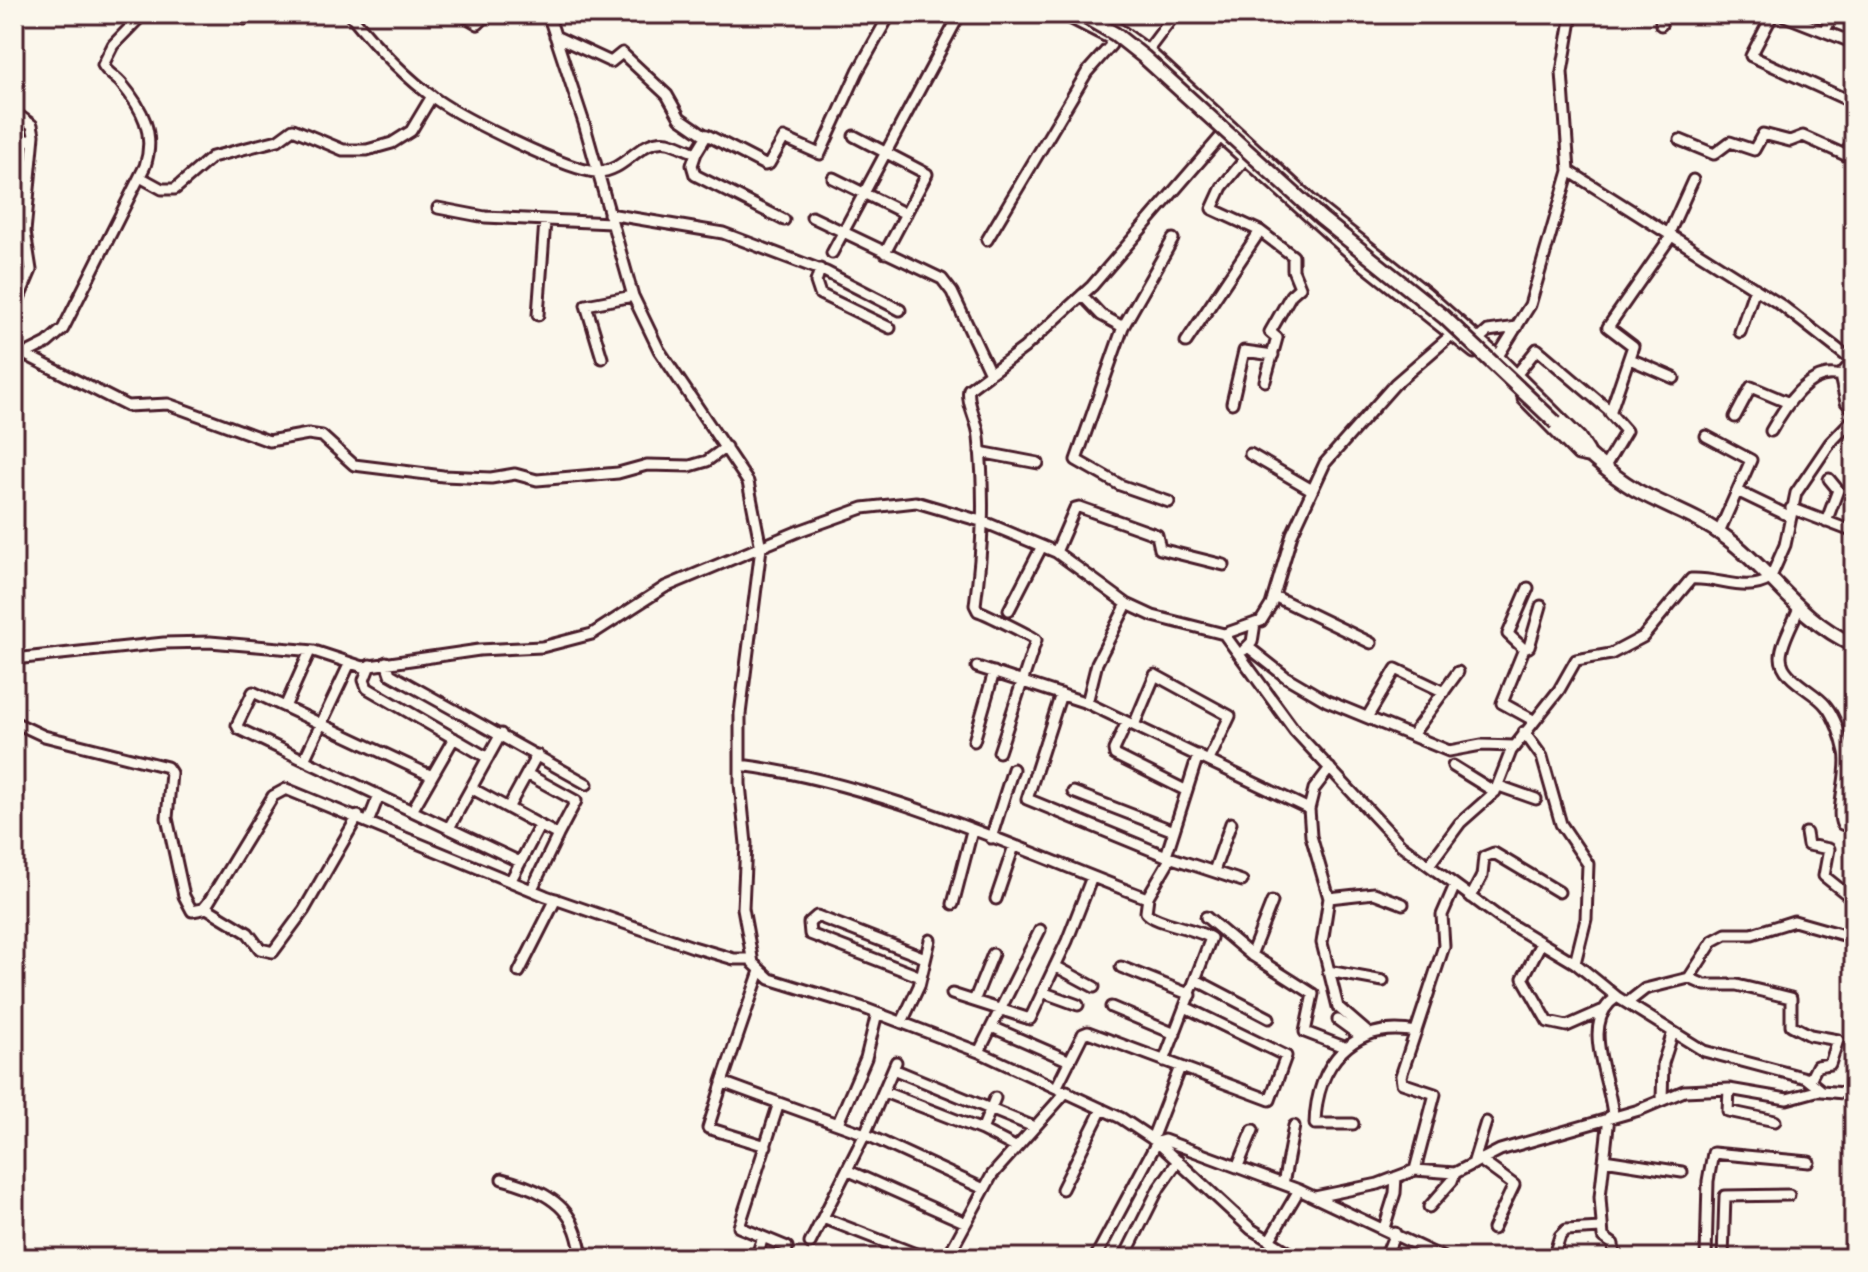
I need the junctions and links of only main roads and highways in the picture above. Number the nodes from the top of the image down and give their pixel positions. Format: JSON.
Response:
{"nodes":[{"id":1,"x":1080,"y":14,"type":"edge"},
{"id":2,"x":1854,"y":645,"type":"edge"}],
"edges":[{"from":1,"to":2,"type":"main road","bridge":true}]}
